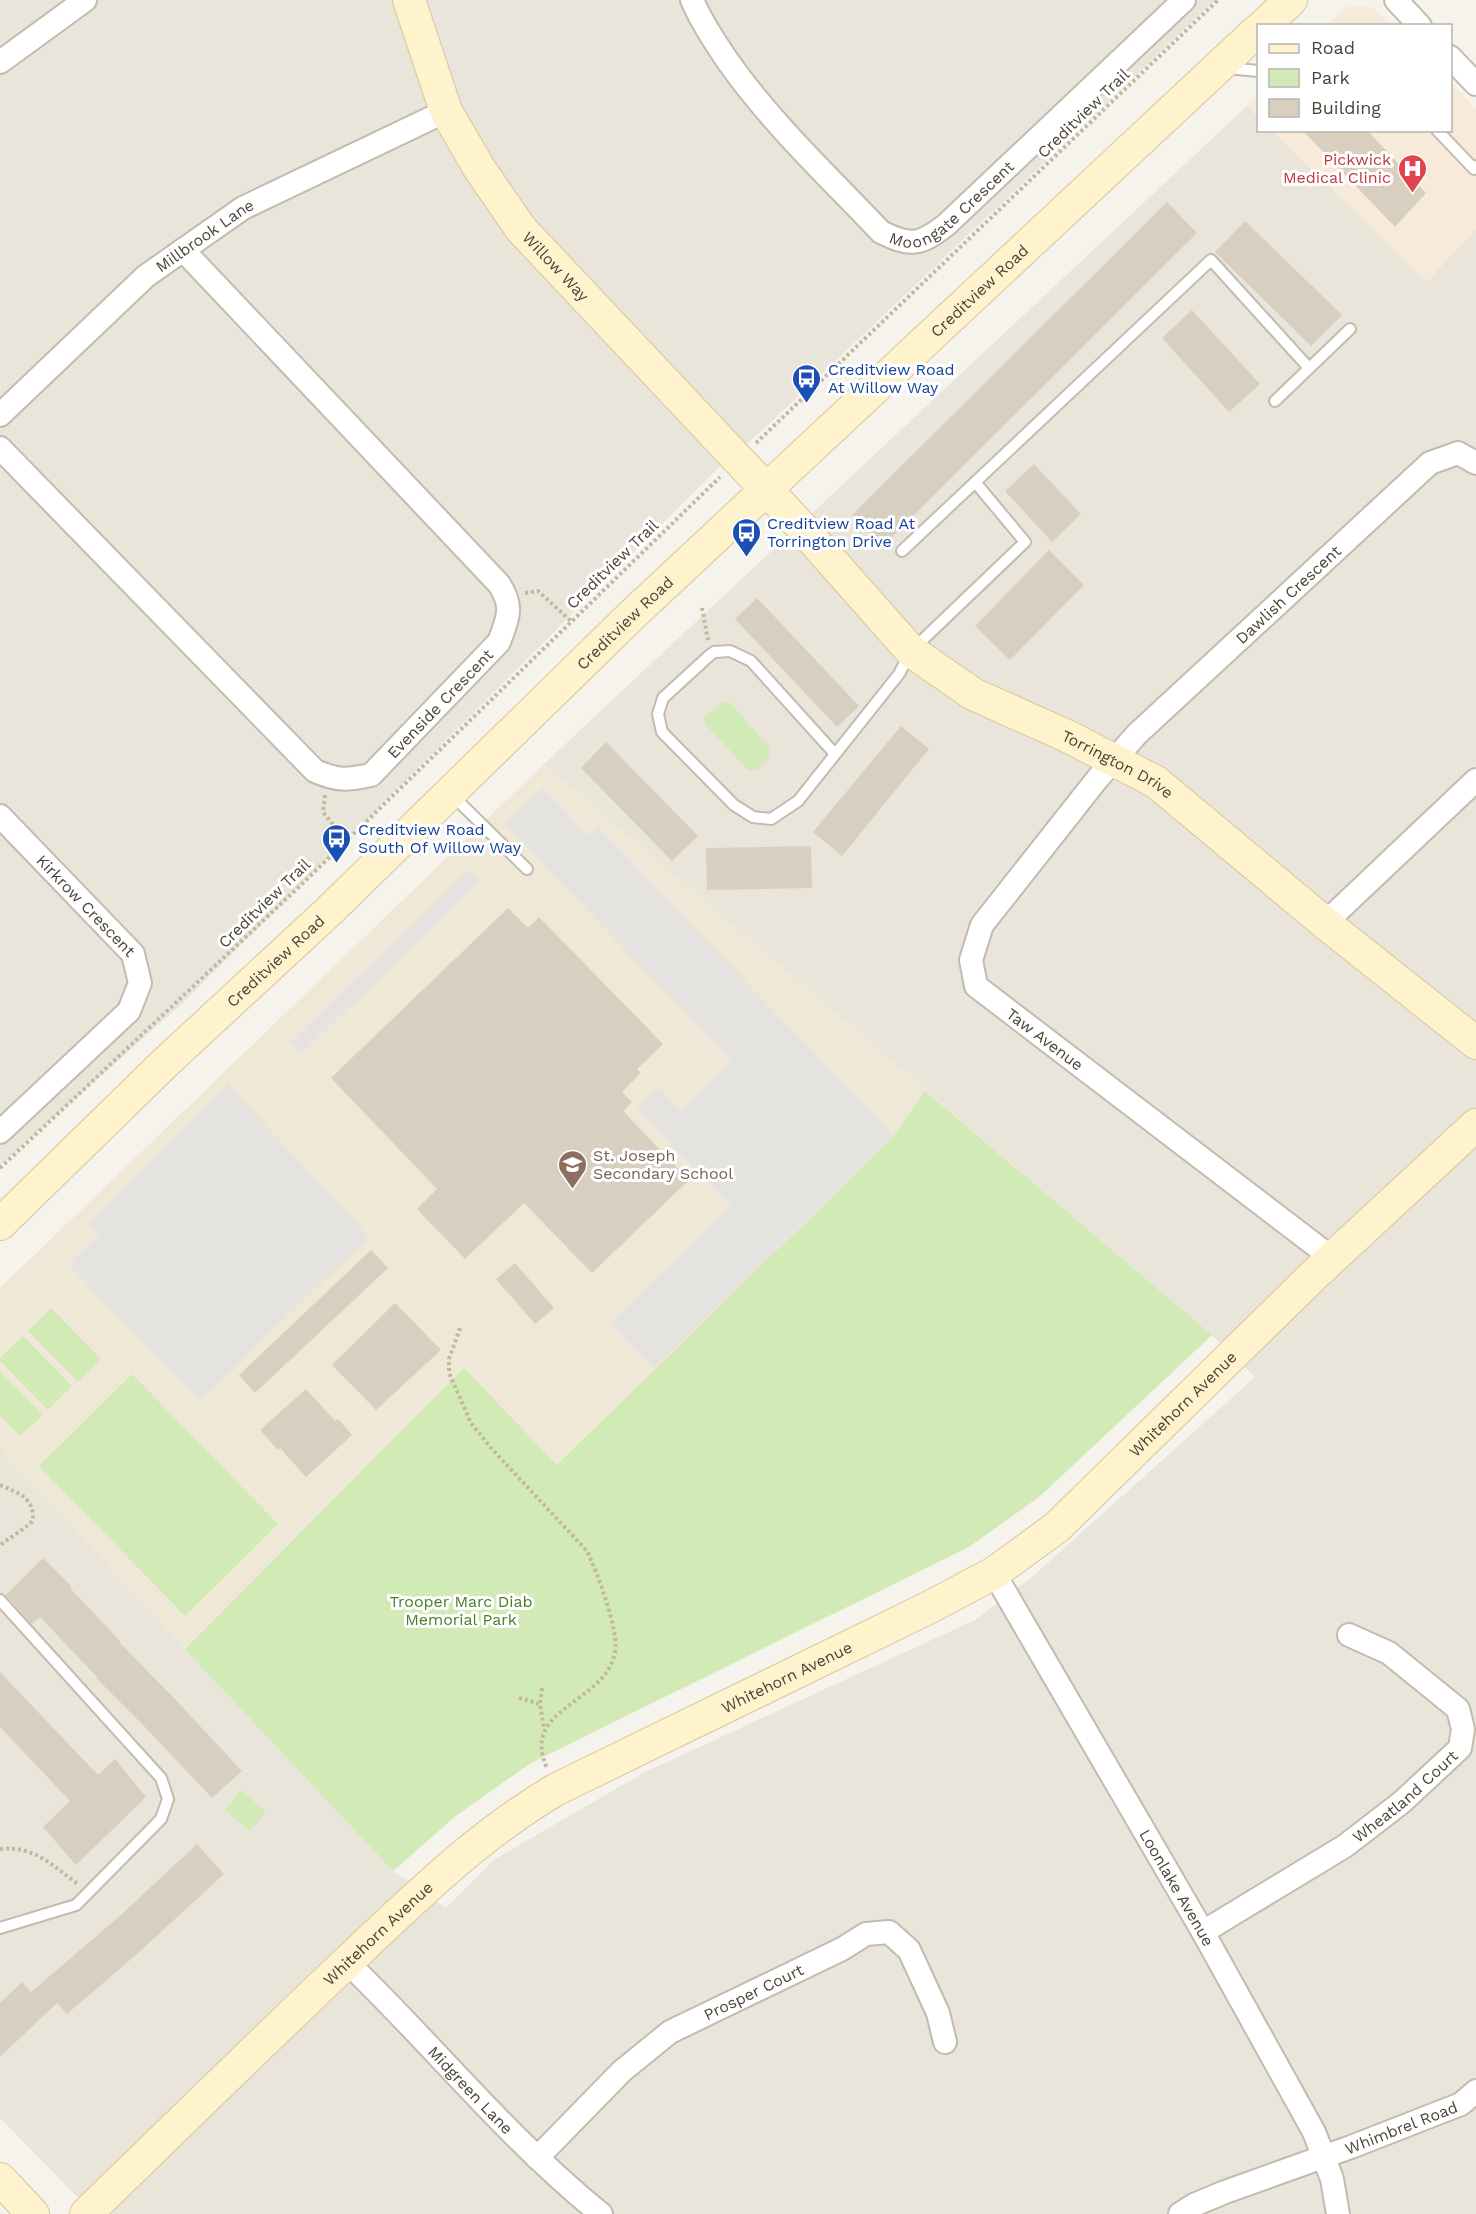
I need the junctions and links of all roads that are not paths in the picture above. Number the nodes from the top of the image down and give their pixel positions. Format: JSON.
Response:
{"nodes":[{"id":1,"x":85,"y":0,"type":"edge"},
{"id":2,"x":409,"y":0,"type":"edge"},
{"id":3,"x":692,"y":0,"type":"edge"},
{"id":4,"x":1184,"y":0,"type":"edge"},
{"id":5,"x":1291,"y":0,"type":"edge"},
{"id":6,"x":1396,"y":0,"type":"edge"},
{"id":7,"x":1265,"y":24,"type":"edge"},
{"id":8,"x":1418,"y":24,"type":"edge"},
{"id":9,"x":1257,"y":31,"type":"edge"},
{"id":10,"x":1452,"y":59,"type":"edge"},
{"id":11,"x":0,"y":63,"type":"edge"},
{"id":12,"x":1218,"y":67,"type":"junction"},
{"id":13,"x":1257,"y":71,"type":"edge"},
{"id":14,"x":1476,"y":84,"type":"edge"},
{"id":15,"x":446,"y":111,"type":"junction"},
{"id":16,"x":1439,"y":132,"type":"edge"},
{"id":17,"x":1476,"y":166,"type":"edge"},
{"id":18,"x":183,"y":250,"type":"junction"},
{"id":19,"x":1350,"y":329,"type":"dead end"},
{"id":20,"x":1309,"y":368,"type":"junction"},
{"id":21,"x":1275,"y":401,"type":"dead end"},
{"id":22,"x":0,"y":415,"type":"edge"},
{"id":23,"x":0,"y":448,"type":"edge"},
{"id":24,"x":1476,"y":463,"type":"edge"},
{"id":25,"x":975,"y":482,"type":"junction"},
{"id":26,"x":765,"y":489,"type":"junction"},
{"id":27,"x":902,"y":551,"type":"dead end"},
{"id":28,"x":911,"y":651,"type":"junction"},
{"id":29,"x":835,"y":754,"type":"junction"},
{"id":30,"x":1113,"y":761,"type":"junction"},
{"id":31,"x":1476,"y":780,"type":"edge"},
{"id":32,"x":450,"y":792,"type":"junction"},
{"id":33,"x":0,"y":816,"type":"edge"},
{"id":34,"x":527,"y":869,"type":"dead end"},
{"id":35,"x":1325,"y":923,"type":"junction"},
{"id":36,"x":1476,"y":1043,"type":"edge"},
{"id":37,"x":1476,"y":1125,"type":"edge"},
{"id":38,"x":0,"y":1132,"type":"edge"},
{"id":39,"x":0,"y":1224,"type":"edge"},
{"id":40,"x":1332,"y":1258,"type":"junction"},
{"id":41,"x":994,"y":1572,"type":"junction"},
{"id":42,"x":0,"y":1600,"type":"edge"},
{"id":43,"x":1349,"y":1635,"type":"dead end"},
{"id":44,"x":0,"y":1928,"type":"edge"},
{"id":45,"x":1203,"y":1932,"type":"junction"},
{"id":46,"x":347,"y":1962,"type":"junction"},
{"id":47,"x":945,"y":2042,"type":"dead end"},
{"id":48,"x":1476,"y":2091,"type":"edge"},
{"id":49,"x":1324,"y":2156,"type":"junction"},
{"id":50,"x":537,"y":2158,"type":"junction"},
{"id":51,"x":0,"y":2179,"type":"edge"},
{"id":52,"x":33,"y":2214,"type":"edge"},
{"id":53,"x":86,"y":2214,"type":"edge"},
{"id":54,"x":601,"y":2214,"type":"edge"},
{"id":55,"x":1180,"y":2214,"type":"edge"},
{"id":56,"x":1338,"y":2214,"type":"edge"}],
"edges":[{"from":1,"to":11,"type":"street"},
{"from":2,"to":15,"type":"street","name":"Willow Way"},
{"from":3,"to":4,"type":"street","name":"Moongate Crescent"},
{"from":5,"to":7,"type":"street"},
{"from":6,"to":8,"type":"street"},
{"from":9,"to":12,"type":"street","name":"Creditview Road"},
{"from":10,"to":14,"type":"street"},
{"from":12,"to":13,"type":"lane"},
{"from":12,"to":26,"type":"street","name":"Creditview Road"},
{"from":15,"to":18,"type":"street","name":"Millbrook Lane"},
{"from":15,"to":26,"type":"street","name":"Willow Way"},
{"from":16,"to":17,"type":"lane"},
{"from":18,"to":22,"type":"street","name":"Millbrook Lane"},
{"from":18,"to":23,"type":"street","name":"Evenside Crescent"},
{"from":19,"to":20,"type":"lane"},
{"from":20,"to":21,"type":"lane"},
{"from":20,"to":25,"type":"lane"},
{"from":24,"to":30,"type":"street","name":"Dawlish Crescent"},
{"from":25,"to":27,"type":"lane"},
{"from":25,"to":28,"type":"lane"},
{"from":26,"to":28,"type":"street","name":"Torrington Drive"},
{"from":26,"to":32,"type":"street","name":"Creditview Road"},
{"from":28,"to":29,"type":"lane"},
{"from":28,"to":30,"type":"street","name":"Torrington Drive"},
{"from":29,"to":29,"type":"lane"},
{"from":30,"to":35,"type":"street","name":"Torrington Drive"},
{"from":30,"to":40,"type":"street","name":"Taw Avenue"},
{"from":31,"to":35,"type":"street"},
{"from":32,"to":34,"type":"lane"},
{"from":32,"to":39,"type":"street","name":"Creditview Road"},
{"from":33,"to":38,"type":"street","name":"Kirkrow Crescent"},
{"from":35,"to":36,"type":"street","name":"Torrington Drive"},
{"from":37,"to":40,"type":"street","name":"Whitehorn Avenue"},
{"from":40,"to":41,"type":"street","name":"Whitehorn Avenue"},
{"from":41,"to":45,"type":"street","name":"Loonlake Avenue"},
{"from":41,"to":46,"type":"street","name":"Whitehorn Avenue"},
{"from":42,"to":44,"type":"lane"},
{"from":43,"to":45,"type":"street","name":"Wheatland Court"},
{"from":45,"to":49,"type":"street","name":"Loonlake Avenue"},
{"from":46,"to":50,"type":"street","name":"Midgreen Lane"},
{"from":46,"to":53,"type":"street","name":"Whitehorn Avenue"},
{"from":47,"to":50,"type":"street","name":"Prosper Court"},
{"from":48,"to":49,"type":"street","name":"Whimbrel Road"},
{"from":49,"to":55,"type":"street"},
{"from":49,"to":56,"type":"street","name":"Loonlake Avenue"},
{"from":50,"to":54,"type":"street","name":"Midgreen Lane"},
{"from":51,"to":52,"type":"street"}]}
